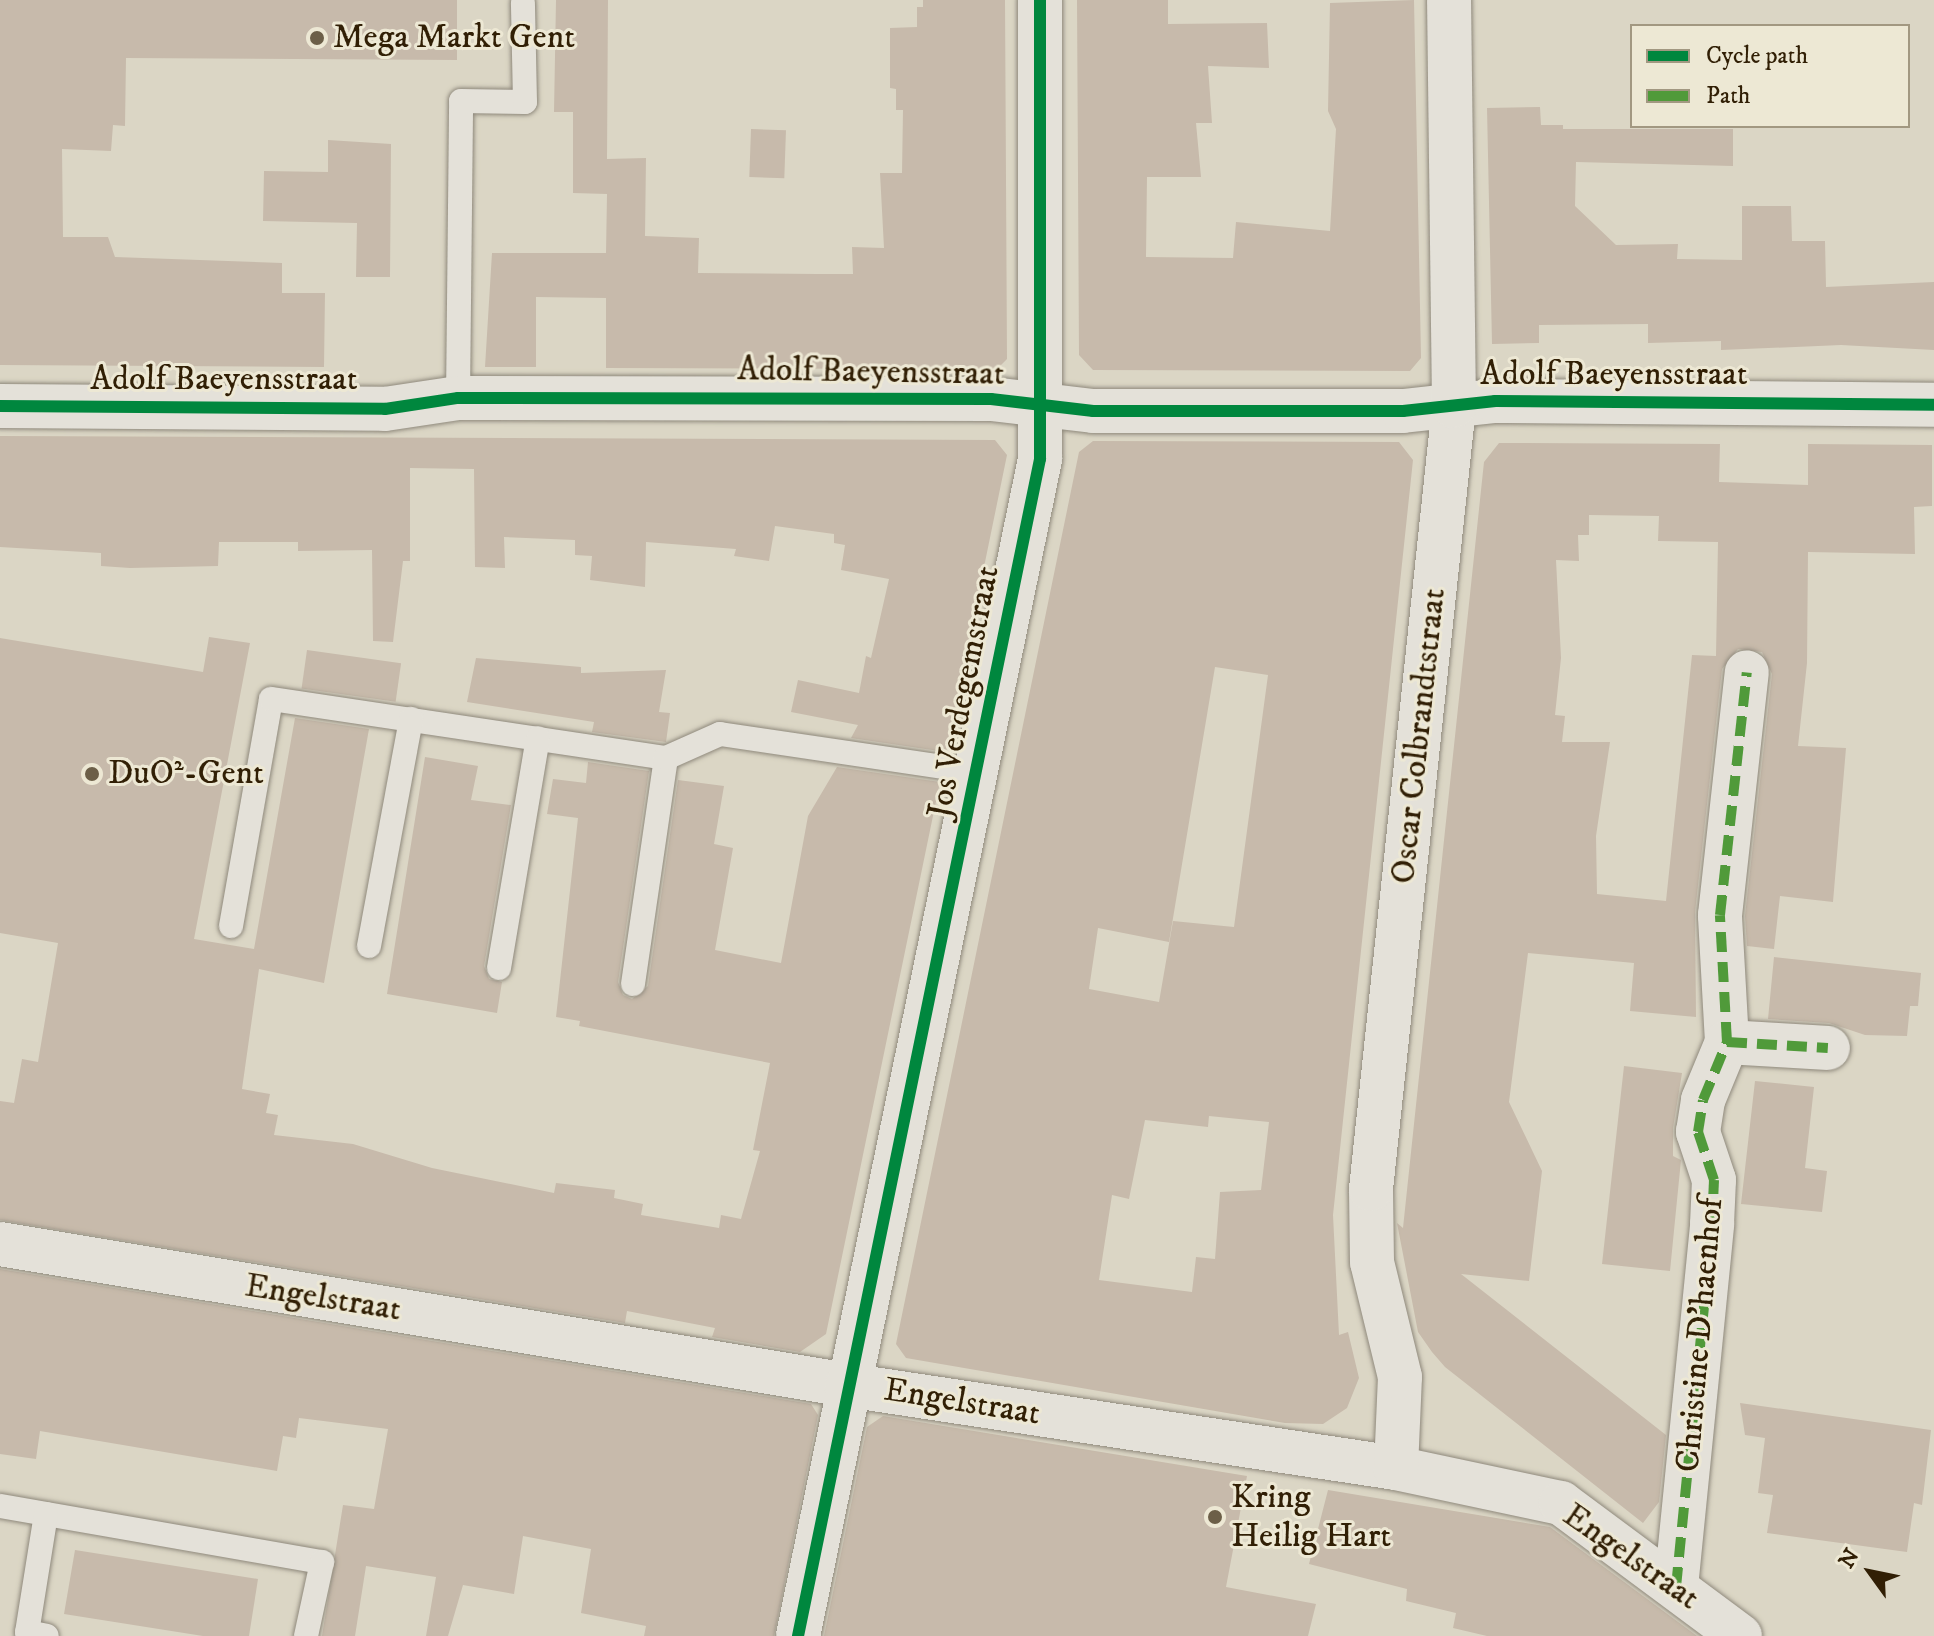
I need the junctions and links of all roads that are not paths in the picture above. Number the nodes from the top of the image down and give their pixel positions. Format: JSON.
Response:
{"nodes":[{"id":1,"x":1040,"y":0,"type":"edge"},
{"id":2,"x":1449,"y":0,"type":"edge"},
{"id":3,"x":523,"y":3,"type":"dead end"},
{"id":4,"x":458,"y":398,"type":"junction"},
{"id":5,"x":1042,"y":404,"type":"junction"},
{"id":6,"x":1934,"y":405,"type":"edge"},
{"id":7,"x":0,"y":406,"type":"edge"},
{"id":8,"x":1454,"y":406,"type":"junction"},
{"id":9,"x":1747,"y":672,"type":"dead end"},
{"id":10,"x":411,"y":719,"type":"junction"},
{"id":11,"x":538,"y":738,"type":"junction"},
{"id":12,"x":666,"y":758,"type":"junction"},
{"id":13,"x":976,"y":772,"type":"junction"},
{"id":14,"x":231,"y":926,"type":"dead end"},
{"id":15,"x":369,"y":946,"type":"dead end"},
{"id":16,"x":499,"y":968,"type":"dead end"},
{"id":17,"x":633,"y":984,"type":"dead end"},
{"id":18,"x":1727,"y":1042,"type":"junction"},
{"id":19,"x":1828,"y":1048,"type":"dead end"},
{"id":20,"x":0,"y":1244,"type":"edge"},
{"id":21,"x":847,"y":1385,"type":"junction"},
{"id":22,"x":1396,"y":1468,"type":"junction"},
{"id":23,"x":0,"y":1506,"type":"edge"},
{"id":24,"x":46,"y":1514,"type":"junction"},
{"id":25,"x":1676,"y":1587,"type":"junction"},
{"id":26,"x":47,"y":1636,"type":"edge"},
{"id":27,"x":306,"y":1636,"type":"edge"},
{"id":28,"x":798,"y":1636,"type":"edge"},
{"id":29,"x":1740,"y":1636,"type":"edge"}],
"edges":[{"from":1,"to":5,"type":"street","name":"Jos Verdegemstraat"},
{"from":2,"to":8,"type":"street","name":"Oscar Colbrandtstraat"},
{"from":3,"to":4,"type":"lane"},
{"from":4,"to":5,"type":"street","name":"Adolf Baeyensstraat"},
{"from":4,"to":7,"type":"street","name":"Adolf Baeyensstraat"},
{"from":5,"to":8,"type":"street","name":"Adolf Baeyensstraat"},
{"from":5,"to":13,"type":"street","name":"Jos Verdegemstraat"},
{"from":6,"to":8,"type":"street","name":"Adolf Baeyensstraat"},
{"from":8,"to":22,"type":"street","name":"Oscar Colbrandtstraat"},
{"from":9,"to":18,"type":"street","name":"Christine D'haenhof"},
{"from":10,"to":11,"type":"lane"},
{"from":10,"to":14,"type":"lane"},
{"from":10,"to":15,"type":"lane"},
{"from":11,"to":12,"type":"lane"},
{"from":11,"to":16,"type":"lane"},
{"from":12,"to":13,"type":"lane"},
{"from":12,"to":17,"type":"lane"},
{"from":13,"to":21,"type":"street","name":"Jos Verdegemstraat"},
{"from":18,"to":19,"type":"street"},
{"from":18,"to":25,"type":"street","name":"Christine D'haenhof"},
{"from":20,"to":21,"type":"street","name":"Engelstraat"},
{"from":21,"to":22,"type":"street","name":"Engelstraat"},
{"from":21,"to":28,"type":"street","name":"Jos Verdegemstraat"},
{"from":22,"to":25,"type":"street","name":"Engelstraat"},
{"from":23,"to":24,"type":"lane"},
{"from":24,"to":26,"type":"lane"},
{"from":24,"to":27,"type":"lane"},
{"from":25,"to":29,"type":"street","name":"Engelstraat"}]}
